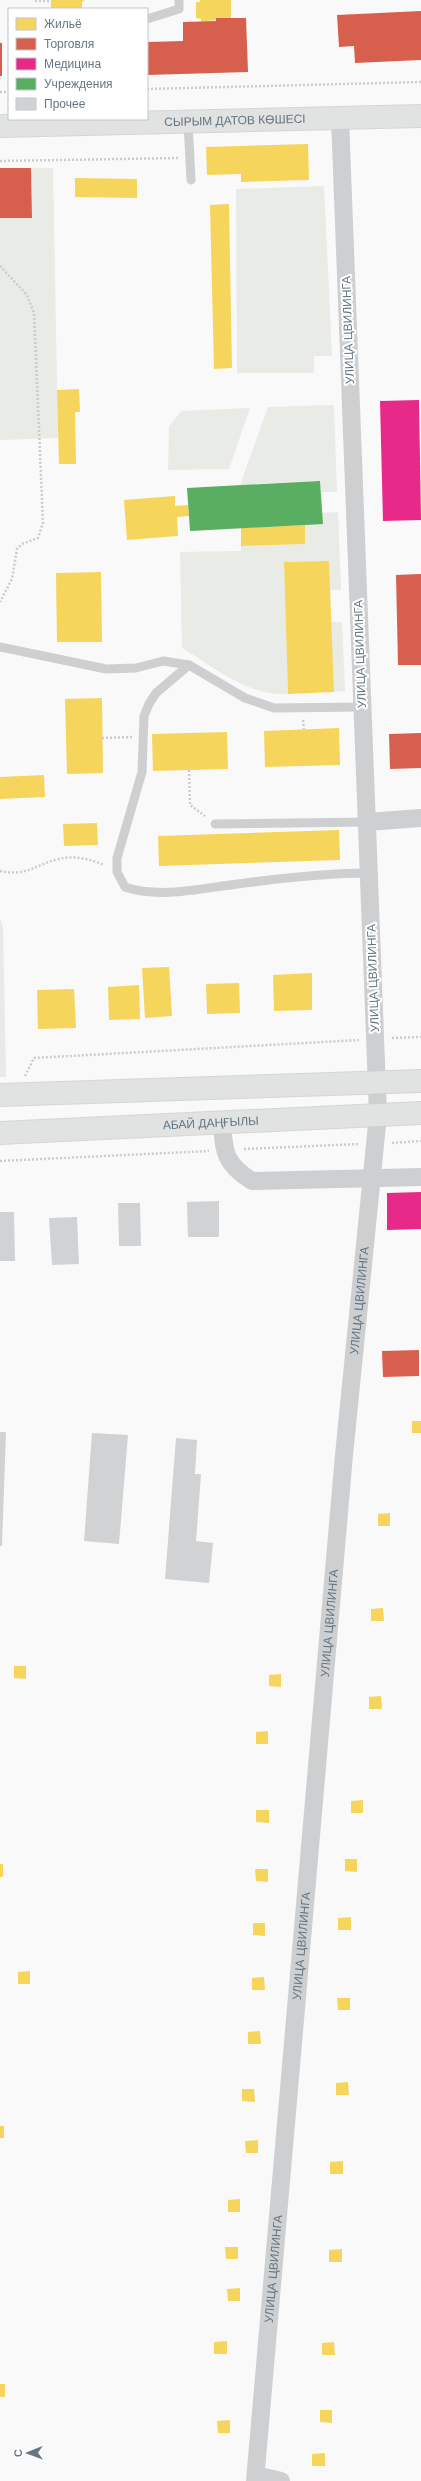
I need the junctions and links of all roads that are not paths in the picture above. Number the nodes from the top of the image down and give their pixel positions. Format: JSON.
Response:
{"nodes":[{"id":1,"x":179,"y":0,"type":"edge"},
{"id":2,"x":148,"y":19,"type":"edge"},
{"id":3,"x":421,"y":116,"type":"edge"},
{"id":4,"x":340,"y":118,"type":"junction"},
{"id":5,"x":134,"y":121,"type":"edge"},
{"id":6,"x":188,"y":122,"type":"junction"},
{"id":7,"x":0,"y":126,"type":"edge"},
{"id":8,"x":191,"y":180,"type":"dead end"},
{"id":9,"x":0,"y":648,"type":"edge"},
{"id":10,"x":189,"y":665,"type":"junction"},
{"id":11,"x":362,"y":706,"type":"junction"},
{"id":12,"x":421,"y":818,"type":"edge"},
{"id":13,"x":367,"y":822,"type":"junction"},
{"id":14,"x":215,"y":824,"type":"road end"},
{"id":15,"x":369,"y":873,"type":"junction"},
{"id":16,"x":421,"y":1081,"type":"edge"},
{"id":17,"x":377,"y":1083,"type":"junction"},
{"id":18,"x":0,"y":1095,"type":"edge"},
{"id":19,"x":421,"y":1113,"type":"edge"},
{"id":20,"x":378,"y":1115,"type":"junction"},
{"id":21,"x":222,"y":1123,"type":"junction"},
{"id":22,"x":0,"y":1133,"type":"edge"},
{"id":23,"x":421,"y":1177,"type":"edge"},
{"id":24,"x":370,"y":1179,"type":"junction"},
{"id":25,"x":256,"y":2478,"type":"edge"},
{"id":26,"x":281,"y":2481,"type":"edge"}],
"edges":[{"from":1,"to":2,"type":"lane"},
{"from":3,"to":4,"type":"street","name":"СЫРЫМ ДАТОВ КӨШЕСІ"},
{"from":4,"to":6,"type":"street","name":"СЫРЫМ ДАТОВ КӨШЕСІ"},
{"from":4,"to":11,"type":"street","name":"УЛИЦА ЦВИЛИНГА"},
{"from":5,"to":6,"type":"street","name":"СЫРЫМ ДАТОВ КӨШЕСІ"},
{"from":5,"to":7,"type":"street","name":"СЫРЫМ ДАТОВ КӨШЕСІ"},
{"from":6,"to":8,"type":"lane"},
{"from":9,"to":10,"type":"lane"},
{"from":10,"to":11,"type":"lane"},
{"from":10,"to":15,"type":"lane"},
{"from":11,"to":13,"type":"street","name":"УЛИЦА ЦВИЛИНГА"},
{"from":12,"to":13,"type":"street"},
{"from":13,"to":14,"type":"lane"},
{"from":13,"to":15,"type":"street","name":"УЛИЦА ЦВИЛИНГА"},
{"from":15,"to":17,"type":"street","name":"УЛИЦА ЦВИЛИНГА"},
{"from":16,"to":17,"type":"street"},
{"from":17,"to":18,"type":"street"},
{"from":17,"to":20,"type":"street","name":"УЛИЦА ЦВИЛИНГА"},
{"from":19,"to":20,"type":"street","name":"АБАЙ ДАҢҒЫЛЫ"},
{"from":20,"to":21,"type":"street","name":"АБАЙ ДАҢҒЫЛЫ"},
{"from":20,"to":24,"type":"street","name":"УЛИЦА ЦВИЛИНГА"},
{"from":21,"to":22,"type":"street","name":"АБАЙ ДАҢҒЫЛЫ"},
{"from":21,"to":24,"type":"street"},
{"from":23,"to":24,"type":"street"},
{"from":24,"to":25,"type":"street","name":"УЛИЦА ЦВИЛИНГА"},
{"from":25,"to":26,"type":"street"}]}
